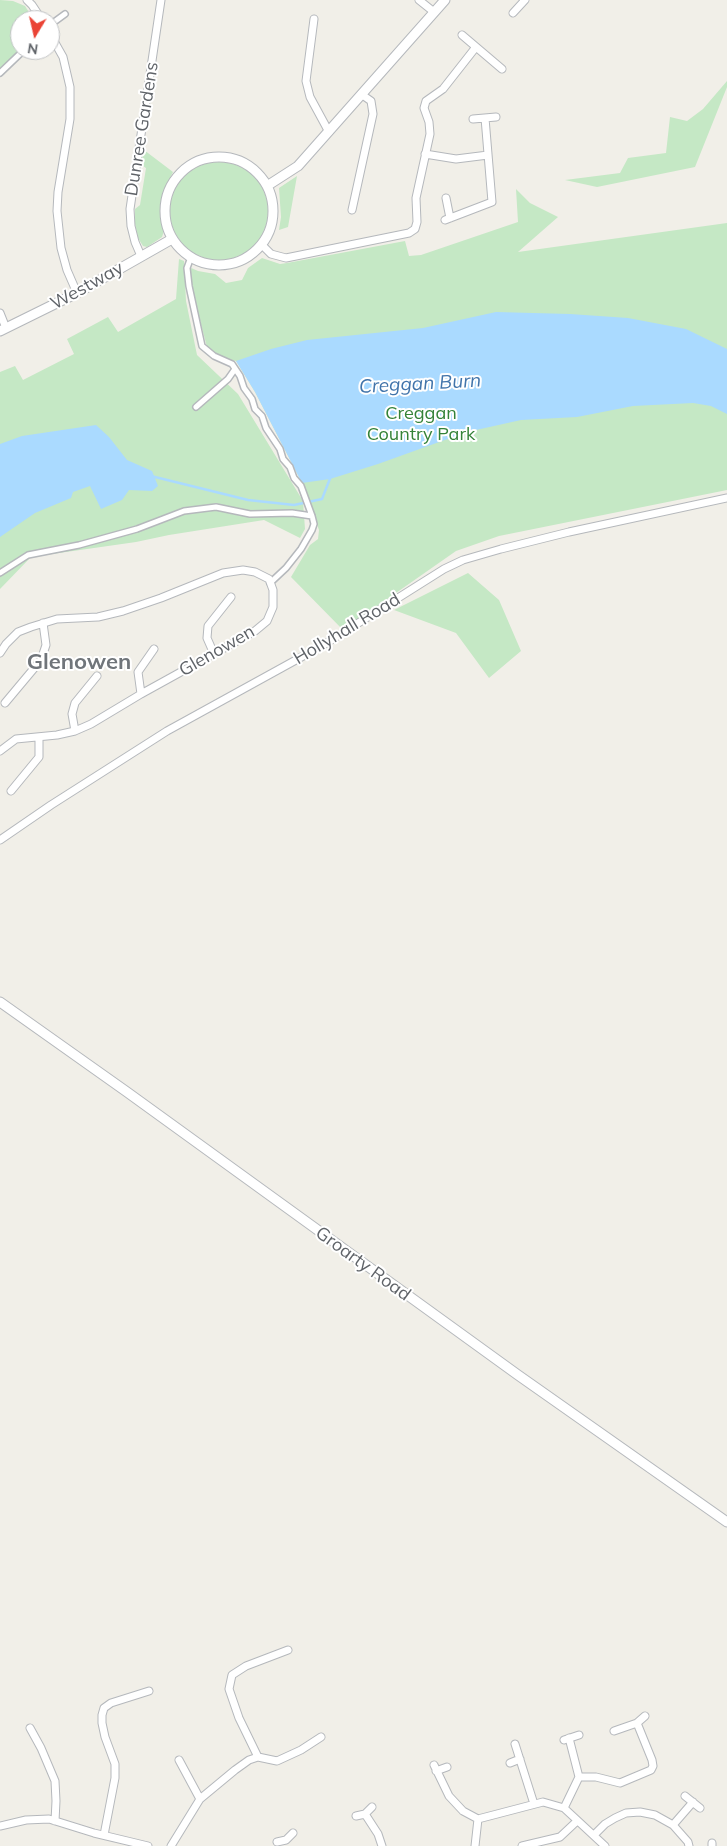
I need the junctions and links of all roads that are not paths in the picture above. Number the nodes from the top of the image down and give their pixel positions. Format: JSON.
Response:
{"nodes":[{"id":1,"x":27,"y":0,"type":"edge"},
{"id":2,"x":162,"y":0,"type":"edge"},
{"id":3,"x":419,"y":0,"type":"edge"},
{"id":4,"x":445,"y":0,"type":"edge"},
{"id":5,"x":525,"y":0,"type":"edge"},
{"id":6,"x":35,"y":10,"type":"edge"},
{"id":7,"x":434,"y":12,"type":"junction"},
{"id":8,"x":513,"y":12,"type":"dead end"},
{"id":9,"x":65,"y":14,"type":"dead end"},
{"id":10,"x":60,"y":18,"type":"edge"},
{"id":11,"x":314,"y":20,"type":"dead end"},
{"id":12,"x":462,"y":35,"type":"dead end"},
{"id":13,"x":476,"y":47,"type":"junction"},
{"id":14,"x":60,"y":52,"type":"edge"},
{"id":15,"x":14,"y":60,"type":"edge"},
{"id":16,"x":502,"y":69,"type":"dead end"},
{"id":17,"x":0,"y":73,"type":"edge"},
{"id":18,"x":361,"y":94,"type":"junction"},
{"id":19,"x":496,"y":117,"type":"dead end"},
{"id":20,"x":485,"y":118,"type":"junction"},
{"id":21,"x":472,"y":119,"type":"dead end"},
{"id":22,"x":329,"y":132,"type":"junction"},
{"id":23,"x":425,"y":154,"type":"junction"},
{"id":24,"x":488,"y":155,"type":"junction"},
{"id":25,"x":267,"y":186,"type":"junction"},
{"id":26,"x":446,"y":198,"type":"dead end"},
{"id":27,"x":352,"y":210,"type":"dead end"},
{"id":28,"x":172,"y":239,"type":"junction"},
{"id":29,"x":262,"y":245,"type":"junction"},
{"id":30,"x":141,"y":256,"type":"junction"},
{"id":31,"x":191,"y":257,"type":"junction"},
{"id":32,"x":77,"y":293,"type":"junction"},
{"id":33,"x":0,"y":313,"type":"edge"},
{"id":34,"x":3,"y":330,"type":"edge"},
{"id":35,"x":235,"y":369,"type":"junction"},
{"id":36,"x":196,"y":406,"type":"dead end"},
{"id":37,"x":727,"y":498,"type":"edge"},
{"id":38,"x":312,"y":516,"type":"junction"},
{"id":39,"x":0,"y":573,"type":"edge"},
{"id":40,"x":270,"y":583,"type":"junction"},
{"id":41,"x":231,"y":597,"type":"dead end"},
{"id":42,"x":43,"y":623,"type":"junction"},
{"id":43,"x":154,"y":650,"type":"dead end"},
{"id":44,"x":0,"y":653,"type":"edge"},
{"id":45,"x":214,"y":654,"type":"junction"},
{"id":46,"x":96,"y":676,"type":"dead end"},
{"id":47,"x":140,"y":694,"type":"junction"},
{"id":48,"x":5,"y":703,"type":"dead end"},
{"id":49,"x":75,"y":731,"type":"junction"},
{"id":50,"x":39,"y":737,"type":"junction"},
{"id":51,"x":0,"y":751,"type":"edge"},
{"id":52,"x":11,"y":792,"type":"dead end"},
{"id":53,"x":0,"y":840,"type":"edge"},
{"id":54,"x":0,"y":1002,"type":"edge"},
{"id":55,"x":727,"y":1522,"type":"edge"},
{"id":56,"x":288,"y":1650,"type":"dead end"},
{"id":57,"x":149,"y":1690,"type":"dead end"},
{"id":58,"x":645,"y":1716,"type":"dead end"},
{"id":59,"x":637,"y":1723,"type":"junction"},
{"id":60,"x":30,"y":1728,"type":"dead end"},
{"id":61,"x":614,"y":1731,"type":"dead end"},
{"id":62,"x":579,"y":1735,"type":"dead end"},
{"id":63,"x":320,"y":1736,"type":"dead end"},
{"id":64,"x":515,"y":1744,"type":"dead end"},
{"id":65,"x":258,"y":1757,"type":"junction"},
{"id":66,"x":520,"y":1759,"type":"junction"},
{"id":67,"x":179,"y":1760,"type":"dead end"},
{"id":68,"x":510,"y":1763,"type":"dead end"},
{"id":69,"x":448,"y":1767,"type":"dead end"},
{"id":70,"x":580,"y":1777,"type":"junction"},
{"id":71,"x":685,"y":1796,"type":"dead end"},
{"id":72,"x":200,"y":1799,"type":"junction"},
{"id":73,"x":692,"y":1802,"type":"junction"},
{"id":74,"x":534,"y":1804,"type":"junction"},
{"id":75,"x":372,"y":1806,"type":"dead end"},
{"id":76,"x":564,"y":1808,"type":"junction"},
{"id":77,"x":700,"y":1808,"type":"dead end"},
{"id":78,"x":365,"y":1814,"type":"junction"},
{"id":79,"x":356,"y":1816,"type":"dead end"},
{"id":80,"x":478,"y":1819,"type":"junction"},
{"id":81,"x":55,"y":1821,"type":"junction"},
{"id":82,"x":577,"y":1821,"type":"junction"},
{"id":83,"x":673,"y":1825,"type":"junction"},
{"id":84,"x":0,"y":1826,"type":"edge"},
{"id":85,"x":293,"y":1833,"type":"dead end"},
{"id":86,"x":104,"y":1835,"type":"junction"},
{"id":87,"x":594,"y":1836,"type":"junction"},
{"id":88,"x":277,"y":1842,"type":"dead end"},
{"id":89,"x":287,"y":1843,"type":"edge"},
{"id":90,"x":128,"y":1844,"type":"edge"},
{"id":91,"x":541,"y":1844,"type":"edge"},
{"id":92,"x":148,"y":1846,"type":"edge"},
{"id":93,"x":171,"y":1846,"type":"edge"},
{"id":94,"x":382,"y":1846,"type":"edge"},
{"id":95,"x":475,"y":1846,"type":"edge"},
{"id":96,"x":522,"y":1846,"type":"edge"},
{"id":97,"x":605,"y":1846,"type":"edge"},
{"id":98,"x":689,"y":1846,"type":"edge"}],
"edges":[{"from":1,"to":6,"type":"street"},
{"from":2,"to":30,"type":"street","name":"Dunree Gardens"},
{"from":3,"to":7,"type":"street"},
{"from":4,"to":7,"type":"street"},
{"from":5,"to":8,"type":"street"},
{"from":7,"to":18,"type":"street"},
{"from":9,"to":10,"type":"street"},
{"from":11,"to":22,"type":"street"},
{"from":12,"to":13,"type":"street"},
{"from":13,"to":16,"type":"street"},
{"from":13,"to":23,"type":"street"},
{"from":14,"to":32,"type":"street"},
{"from":15,"to":17,"type":"street"},
{"from":18,"to":22,"type":"street"},
{"from":18,"to":27,"type":"street"},
{"from":19,"to":20,"type":"street"},
{"from":20,"to":21,"type":"street"},
{"from":20,"to":24,"type":"street"},
{"from":22,"to":25,"type":"street"},
{"from":23,"to":24,"type":"street"},
{"from":23,"to":29,"type":"street"},
{"from":24,"to":26,"type":"street"},
{"from":25,"to":28,"type":"street"},
{"from":25,"to":29,"type":"street"},
{"from":28,"to":30,"type":"street","name":"Westway"},
{"from":28,"to":31,"type":"street"},
{"from":29,"to":31,"type":"street"},
{"from":30,"to":32,"type":"street","name":"Westway"},
{"from":31,"to":35,"type":"street"},
{"from":32,"to":34,"type":"street","name":"Westway"},
{"from":33,"to":34,"type":"street"},
{"from":35,"to":36,"type":"street"},
{"from":35,"to":38,"type":"street"},
{"from":37,"to":53,"type":"street","name":"Hollyhall Road"},
{"from":38,"to":39,"type":"street"},
{"from":38,"to":40,"type":"street"},
{"from":40,"to":42,"type":"street"},
{"from":40,"to":45,"type":"street","name":"Glenowen"},
{"from":41,"to":45,"type":"street"},
{"from":42,"to":44,"type":"street"},
{"from":42,"to":48,"type":"street"},
{"from":43,"to":47,"type":"street"},
{"from":45,"to":47,"type":"street","name":"Glenowen"},
{"from":46,"to":49,"type":"street"},
{"from":47,"to":49,"type":"street","name":"Glenowen"},
{"from":49,"to":50,"type":"street","name":"Glenowen"},
{"from":50,"to":51,"type":"street","name":"Glenowen"},
{"from":50,"to":52,"type":"street"},
{"from":54,"to":55,"type":"street","name":"Groarty Road"},
{"from":56,"to":65,"type":"street"},
{"from":57,"to":86,"type":"street"},
{"from":58,"to":59,"type":"street"},
{"from":59,"to":61,"type":"street"},
{"from":59,"to":70,"type":"street"},
{"from":60,"to":81,"type":"street"},
{"from":62,"to":70,"type":"street"},
{"from":63,"to":65,"type":"street"},
{"from":64,"to":66,"type":"street"},
{"from":65,"to":72,"type":"street"},
{"from":66,"to":68,"type":"street"},
{"from":66,"to":74,"type":"street"},
{"from":67,"to":72,"type":"street"},
{"from":69,"to":80,"type":"street"},
{"from":70,"to":76,"type":"street"},
{"from":71,"to":73,"type":"street"},
{"from":72,"to":93,"type":"street"},
{"from":73,"to":77,"type":"street"},
{"from":73,"to":83,"type":"street"},
{"from":74,"to":76,"type":"street"},
{"from":74,"to":80,"type":"street"},
{"from":75,"to":78,"type":"street"},
{"from":76,"to":82,"type":"street"},
{"from":78,"to":79,"type":"street"},
{"from":78,"to":94,"type":"street"},
{"from":80,"to":95,"type":"street"},
{"from":81,"to":84,"type":"street"},
{"from":81,"to":86,"type":"street"},
{"from":82,"to":87,"type":"street"},
{"from":82,"to":91,"type":"street"},
{"from":83,"to":87,"type":"street"},
{"from":83,"to":98,"type":"street"},
{"from":85,"to":89,"type":"street"},
{"from":86,"to":90,"type":"street"},
{"from":87,"to":97,"type":"street"},
{"from":88,"to":89,"type":"street"},
{"from":90,"to":92,"type":"street"},
{"from":91,"to":96,"type":"street"}]}
